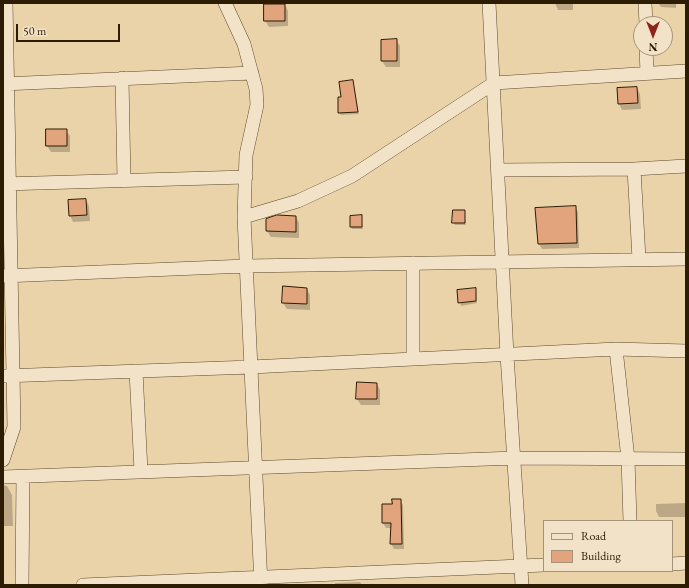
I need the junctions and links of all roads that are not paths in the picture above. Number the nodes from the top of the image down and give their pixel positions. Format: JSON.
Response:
{"nodes":[{"id":1,"x":6,"y":3,"type":"edge"},
{"id":2,"x":225,"y":3,"type":"edge"},
{"id":3,"x":489,"y":3,"type":"edge"},
{"id":4,"x":645,"y":3,"type":"edge"},
{"id":5,"x":646,"y":16,"type":"edge"},
{"id":6,"x":646,"y":56,"type":"edge"},
{"id":7,"x":686,"y":71,"type":"edge"},
{"id":8,"x":252,"y":73,"type":"junction"},
{"id":9,"x":647,"y":73,"type":"junction"},
{"id":10,"x":122,"y":78,"type":"junction"},
{"id":11,"x":5,"y":84,"type":"edge"},
{"id":12,"x":494,"y":84,"type":"junction"},
{"id":13,"x":686,"y":166,"type":"edge"},
{"id":14,"x":634,"y":169,"type":"junction"},
{"id":15,"x":499,"y":170,"type":"junction"},
{"id":16,"x":246,"y":177,"type":"junction"},
{"id":17,"x":124,"y":181,"type":"junction"},
{"id":18,"x":6,"y":184,"type":"edge"},
{"id":19,"x":244,"y":217,"type":"junction"},
{"id":20,"x":639,"y":259,"type":"junction"},
{"id":21,"x":686,"y":259,"type":"edge"},
{"id":22,"x":503,"y":261,"type":"junction"},
{"id":23,"x":413,"y":263,"type":"junction"},
{"id":24,"x":246,"y":266,"type":"junction"},
{"id":25,"x":7,"y":275,"type":"edge"},
{"id":26,"x":616,"y":349,"type":"junction"},
{"id":27,"x":686,"y":351,"type":"edge"},
{"id":28,"x":507,"y":355,"type":"junction"},
{"id":29,"x":414,"y":358,"type":"junction"},
{"id":30,"x":251,"y":367,"type":"junction"},
{"id":31,"x":136,"y":372,"type":"junction"},
{"id":32,"x":8,"y":376,"type":"edge"},
{"id":33,"x":515,"y":458,"type":"junction"},
{"id":34,"x":686,"y":458,"type":"edge"},
{"id":35,"x":628,"y":459,"type":"junction"},
{"id":36,"x":3,"y":460,"type":"edge"},
{"id":37,"x":256,"y":467,"type":"junction"},
{"id":38,"x":141,"y":471,"type":"junction"},
{"id":39,"x":3,"y":476,"type":"edge"},
{"id":40,"x":23,"y":476,"type":"junction"},
{"id":41,"x":630,"y":520,"type":"edge"},
{"id":42,"x":686,"y":563,"type":"edge"},
{"id":43,"x":673,"y":564,"type":"edge"},
{"id":44,"x":543,"y":565,"type":"edge"},
{"id":45,"x":521,"y":566,"type":"junction"},
{"id":46,"x":261,"y":581,"type":"edge"},
{"id":47,"x":22,"y":585,"type":"edge"},
{"id":48,"x":83,"y":585,"type":"edge"},
{"id":49,"x":522,"y":585,"type":"edge"}],
"edges":[{"from":1,"to":11,"type":"street"},
{"from":2,"to":8,"type":"street"},
{"from":3,"to":12,"type":"street"},
{"from":4,"to":5,"type":"street"},
{"from":6,"to":9,"type":"street"},
{"from":7,"to":9,"type":"street"},
{"from":8,"to":10,"type":"street"},
{"from":8,"to":16,"type":"street"},
{"from":9,"to":12,"type":"street"},
{"from":10,"to":11,"type":"street"},
{"from":10,"to":17,"type":"street"},
{"from":11,"to":18,"type":"street"},
{"from":12,"to":15,"type":"street"},
{"from":12,"to":19,"type":"street"},
{"from":13,"to":14,"type":"street"},
{"from":14,"to":15,"type":"street"},
{"from":14,"to":20,"type":"street"},
{"from":15,"to":22,"type":"street"},
{"from":16,"to":17,"type":"street"},
{"from":16,"to":19,"type":"street"},
{"from":17,"to":18,"type":"street"},
{"from":18,"to":25,"type":"street"},
{"from":19,"to":24,"type":"street"},
{"from":20,"to":21,"type":"street"},
{"from":20,"to":22,"type":"street"},
{"from":22,"to":23,"type":"street"},
{"from":22,"to":28,"type":"street"},
{"from":23,"to":24,"type":"street"},
{"from":23,"to":29,"type":"street"},
{"from":24,"to":25,"type":"street"},
{"from":24,"to":30,"type":"street"},
{"from":25,"to":32,"type":"street"},
{"from":26,"to":27,"type":"street"},
{"from":26,"to":28,"type":"street"},
{"from":26,"to":35,"type":"street"},
{"from":28,"to":29,"type":"street"},
{"from":28,"to":33,"type":"street"},
{"from":29,"to":30,"type":"street"},
{"from":30,"to":31,"type":"street"},
{"from":30,"to":37,"type":"street"},
{"from":31,"to":32,"type":"street"},
{"from":31,"to":38,"type":"street"},
{"from":32,"to":36,"type":"street"},
{"from":33,"to":35,"type":"street"},
{"from":33,"to":37,"type":"street"},
{"from":33,"to":45,"type":"street"},
{"from":34,"to":35,"type":"street"},
{"from":35,"to":41,"type":"street"},
{"from":37,"to":38,"type":"street"},
{"from":37,"to":46,"type":"street"},
{"from":38,"to":40,"type":"street"},
{"from":39,"to":40,"type":"street"},
{"from":40,"to":47,"type":"street"},
{"from":42,"to":43,"type":"street"},
{"from":44,"to":45,"type":"street"},
{"from":45,"to":46,"type":"street"},
{"from":45,"to":49,"type":"street"},
{"from":46,"to":48,"type":"street"}]}
